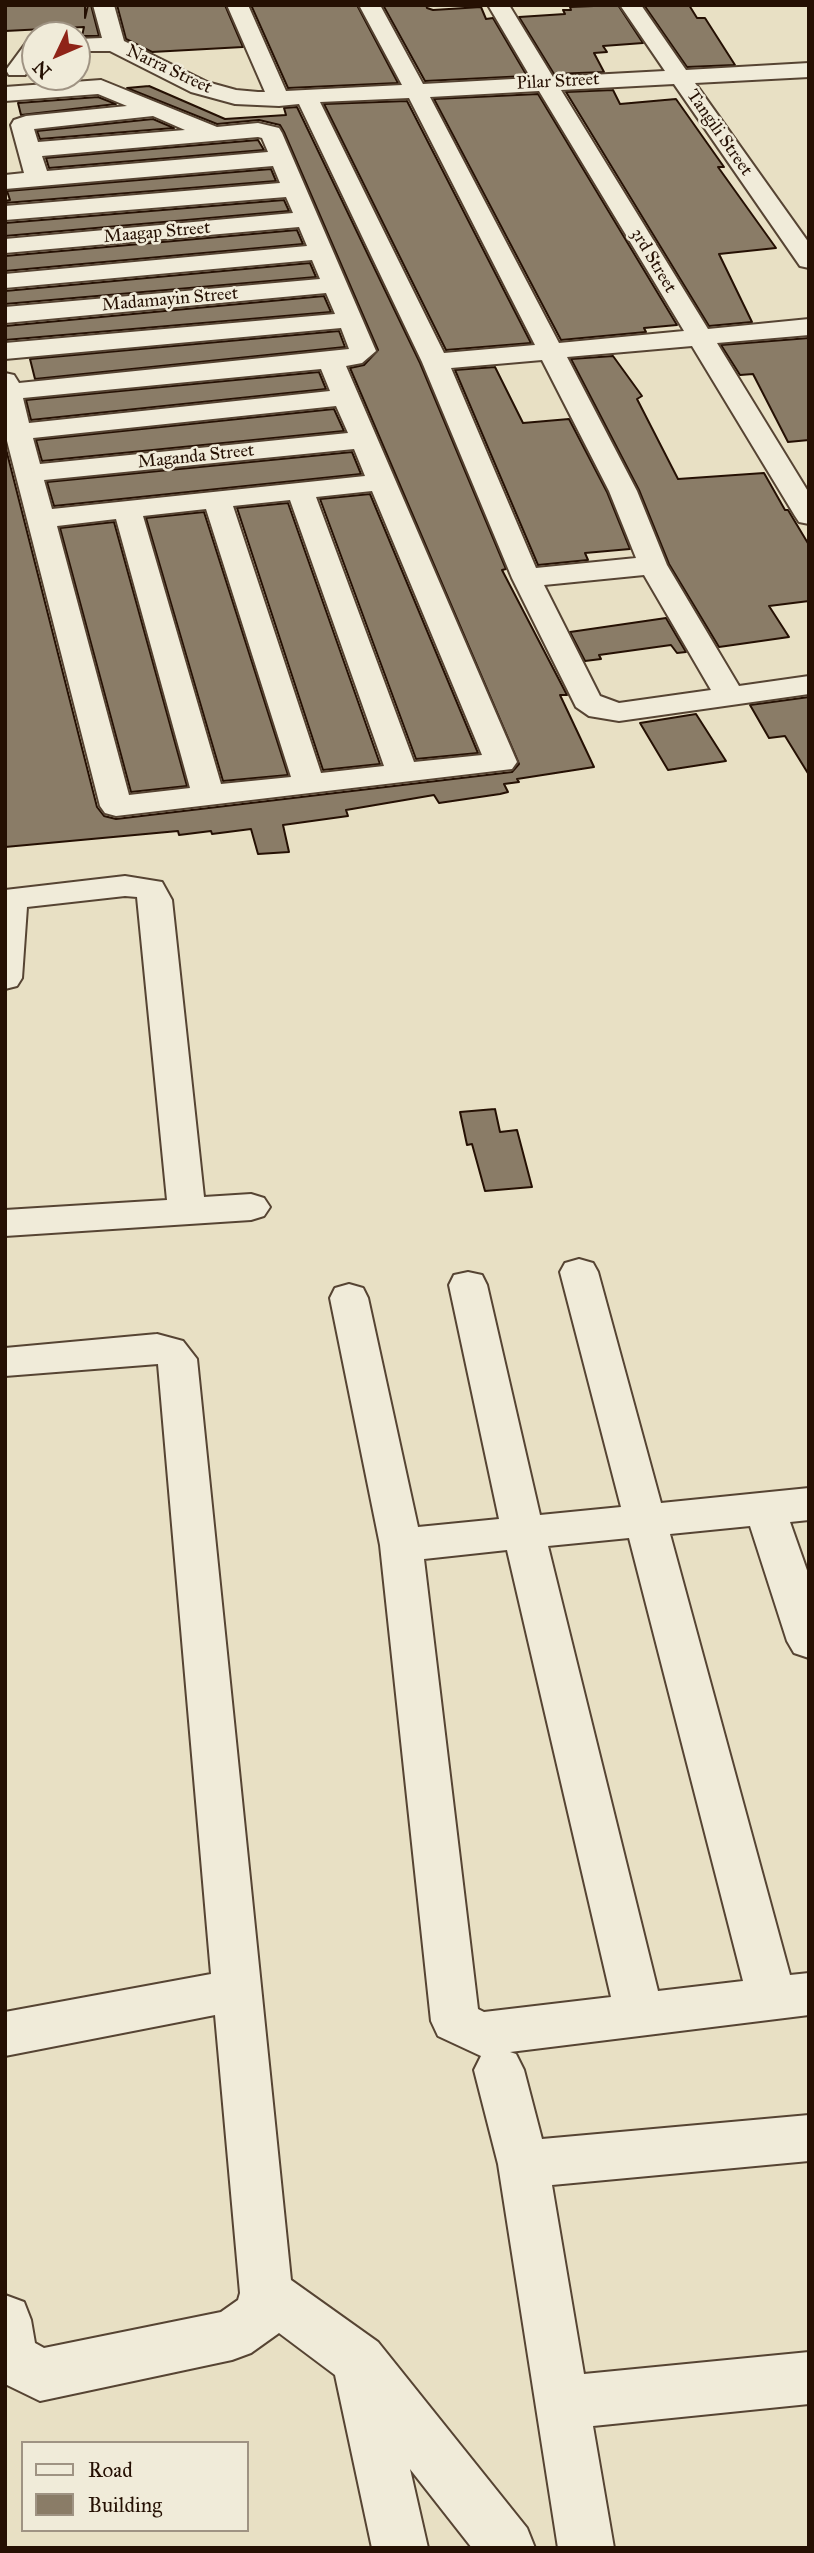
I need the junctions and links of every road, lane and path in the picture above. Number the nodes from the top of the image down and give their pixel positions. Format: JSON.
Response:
{"nodes":[{"id":1,"x":103,"y":5,"type":"edge"},
{"id":2,"x":237,"y":5,"type":"edge"},
{"id":3,"x":369,"y":5,"type":"edge"},
{"id":4,"x":498,"y":5,"type":"edge"},
{"id":5,"x":630,"y":5,"type":"edge"},
{"id":6,"x":114,"y":44,"type":"junction"},
{"id":7,"x":91,"y":45,"type":"edge"},
{"id":8,"x":809,"y":71,"type":"edge"},
{"id":9,"x":679,"y":77,"type":"junction"},
{"id":10,"x":545,"y":83,"type":"junction"},
{"id":11,"x":416,"y":90,"type":"junction"},
{"id":12,"x":5,"y":94,"type":"edge"},
{"id":13,"x":307,"y":98,"type":"junction"},
{"id":14,"x":279,"y":99,"type":"junction"},
{"id":15,"x":157,"y":109,"type":"junction"},
{"id":16,"x":215,"y":134,"type":"junction"},
{"id":17,"x":30,"y":150,"type":"junction"},
{"id":18,"x":282,"y":158,"type":"junction"},
{"id":19,"x":37,"y":179,"type":"junction"},
{"id":20,"x":5,"y":182,"type":"edge"},
{"id":21,"x":295,"y":189,"type":"junction"},
{"id":22,"x":5,"y":213,"type":"edge"},
{"id":23,"x":308,"y":219,"type":"junction"},
{"id":24,"x":5,"y":246,"type":"edge"},
{"id":25,"x":321,"y":252,"type":"junction"},
{"id":26,"x":809,"y":261,"type":"edge"},
{"id":27,"x":5,"y":281,"type":"edge"},
{"id":28,"x":334,"y":285,"type":"junction"},
{"id":29,"x":5,"y":315,"type":"edge"},
{"id":30,"x":350,"y":320,"type":"junction"},
{"id":31,"x":809,"y":327,"type":"edge"},
{"id":32,"x":698,"y":335,"type":"junction"},
{"id":33,"x":5,"y":351,"type":"edge"},
{"id":34,"x":551,"y":351,"type":"junction"},
{"id":35,"x":330,"y":360,"type":"junction"},
{"id":36,"x":435,"y":362,"type":"junction"},
{"id":37,"x":7,"y":387,"type":"edge"},
{"id":38,"x":346,"y":397,"type":"junction"},
{"id":39,"x":18,"y":432,"type":"junction"},
{"id":40,"x":364,"y":440,"type":"junction"},
{"id":41,"x":28,"y":473,"type":"junction"},
{"id":42,"x":383,"y":482,"type":"junction"},
{"id":43,"x":300,"y":491,"type":"junction"},
{"id":44,"x":217,"y":500,"type":"junction"},
{"id":45,"x":127,"y":508,"type":"junction"},
{"id":46,"x":809,"y":516,"type":"edge"},
{"id":47,"x":40,"y":519,"type":"junction"},
{"id":48,"x":653,"y":565,"type":"junction"},
{"id":49,"x":526,"y":578,"type":"junction"},
{"id":50,"x":809,"y":685,"type":"edge"},
{"id":51,"x":730,"y":696,"type":"junction"},
{"id":52,"x":401,"y":773,"type":"junction"},
{"id":53,"x":309,"y":784,"type":"junction"},
{"id":54,"x":208,"y":795,"type":"junction"},
{"id":55,"x":8,"y":900,"type":"edge"},
{"id":56,"x":5,"y":978,"type":"edge"},
{"id":57,"x":251,"y":1207,"type":"dead end"},
{"id":58,"x":187,"y":1212,"type":"junction"},
{"id":59,"x":5,"y":1223,"type":"edge"},
{"id":60,"x":579,"y":1272,"type":"dead end"},
{"id":61,"x":468,"y":1285,"type":"dead end"},
{"id":62,"x":349,"y":1298,"type":"dead end"},
{"id":63,"x":5,"y":1362,"type":"edge"},
{"id":64,"x":809,"y":1504,"type":"edge"},
{"id":65,"x":765,"y":1509,"type":"junction"},
{"id":66,"x":646,"y":1522,"type":"junction"},
{"id":67,"x":523,"y":1531,"type":"junction"},
{"id":68,"x":401,"y":1545,"type":"junction"},
{"id":69,"x":809,"y":1641,"type":"edge"},
{"id":70,"x":236,"y":1990,"type":"junction"},
{"id":71,"x":790,"y":1997,"type":"edge"},
{"id":72,"x":640,"y":2016,"type":"junction"},
{"id":73,"x":5,"y":2034,"type":"edge"},
{"id":74,"x":499,"y":2070,"type":"dead end"},
{"id":75,"x":809,"y":2138,"type":"edge"},
{"id":76,"x":523,"y":2164,"type":"junction"},
{"id":77,"x":266,"y":2292,"type":"junction"},
{"id":78,"x":5,"y":2319,"type":"edge"},
{"id":79,"x":359,"y":2360,"type":"junction"},
{"id":80,"x":809,"y":2378,"type":"edge"},
{"id":81,"x":561,"y":2403,"type":"junction"},
{"id":82,"x":400,"y":2548,"type":"edge"},
{"id":83,"x":507,"y":2548,"type":"edge"},
{"id":84,"x":586,"y":2548,"type":"edge"}],
"edges":[{"from":1,"to":6,"type":"street","name":"Narra Street"},
{"from":2,"to":14,"type":"street"},
{"from":3,"to":11,"type":"street"},
{"from":4,"to":10,"type":"street","name":"3rd Street"},
{"from":5,"to":9,"type":"street","name":"Tangili Street"},
{"from":6,"to":7,"type":"street"},
{"from":6,"to":14,"type":"street","name":"Narra Street"},
{"from":8,"to":9,"type":"street","name":"Pilar Street"},
{"from":9,"to":10,"type":"street","name":"Pilar Street"},
{"from":9,"to":26,"type":"street","name":"Tangili Street"},
{"from":10,"to":11,"type":"street","name":"Pilar Street"},
{"from":10,"to":32,"type":"street","name":"3rd Street"},
{"from":11,"to":13,"type":"street","name":"Pilar Street"},
{"from":11,"to":34,"type":"street"},
{"from":12,"to":15,"type":"street"},
{"from":13,"to":14,"type":"street","name":"Narra Street"},
{"from":13,"to":36,"type":"street"},
{"from":15,"to":16,"type":"street"},
{"from":15,"to":17,"type":"street"},
{"from":16,"to":17,"type":"street"},
{"from":16,"to":18,"type":"street"},
{"from":17,"to":19,"type":"street"},
{"from":18,"to":19,"type":"street"},
{"from":18,"to":21,"type":"street"},
{"from":19,"to":20,"type":"street"},
{"from":21,"to":22,"type":"street"},
{"from":21,"to":23,"type":"street"},
{"from":23,"to":24,"type":"street","name":"Maagap Street"},
{"from":23,"to":25,"type":"street"},
{"from":25,"to":27,"type":"street"},
{"from":25,"to":28,"type":"street"},
{"from":28,"to":29,"type":"street","name":"Madamayin Street"},
{"from":28,"to":30,"type":"street"},
{"from":30,"to":33,"type":"street"},
{"from":30,"to":35,"type":"street"},
{"from":31,"to":32,"type":"street"},
{"from":32,"to":34,"type":"street"},
{"from":32,"to":46,"type":"street","name":"3rd Street"},
{"from":34,"to":36,"type":"street"},
{"from":34,"to":48,"type":"street"},
{"from":35,"to":37,"type":"street"},
{"from":35,"to":38,"type":"street"},
{"from":36,"to":49,"type":"street"},
{"from":37,"to":39,"type":"street"},
{"from":38,"to":39,"type":"street"},
{"from":38,"to":40,"type":"street"},
{"from":39,"to":41,"type":"street"},
{"from":40,"to":41,"type":"street","name":"Maganda Street"},
{"from":40,"to":42,"type":"street"},
{"from":41,"to":47,"type":"street"},
{"from":42,"to":43,"type":"street"},
{"from":42,"to":52,"type":"street"},
{"from":43,"to":44,"type":"street"},
{"from":43,"to":52,"type":"street"},
{"from":44,"to":45,"type":"street"},
{"from":44,"to":53,"type":"street"},
{"from":45,"to":47,"type":"street"},
{"from":45,"to":54,"type":"street"},
{"from":47,"to":54,"type":"street"},
{"from":48,"to":49,"type":"street"},
{"from":48,"to":51,"type":"street"},
{"from":49,"to":51,"type":"street"},
{"from":50,"to":51,"type":"street"},
{"from":52,"to":53,"type":"street"},
{"from":53,"to":54,"type":"street"},
{"from":55,"to":56,"type":"street"},
{"from":55,"to":58,"type":"street"},
{"from":57,"to":58,"type":"street"},
{"from":58,"to":59,"type":"street"},
{"from":60,"to":66,"type":"street"},
{"from":61,"to":67,"type":"street"},
{"from":62,"to":68,"type":"street"},
{"from":63,"to":70,"type":"street"},
{"from":64,"to":65,"type":"street"},
{"from":65,"to":66,"type":"street"},
{"from":65,"to":69,"type":"street"},
{"from":66,"to":67,"type":"street"},
{"from":66,"to":71,"type":"street"},
{"from":67,"to":68,"type":"street"},
{"from":67,"to":72,"type":"street"},
{"from":68,"to":72,"type":"street"},
{"from":70,"to":73,"type":"street"},
{"from":70,"to":77,"type":"street"},
{"from":71,"to":72,"type":"street"},
{"from":74,"to":76,"type":"street"},
{"from":75,"to":76,"type":"street"},
{"from":76,"to":81,"type":"street"},
{"from":77,"to":78,"type":"street"},
{"from":77,"to":79,"type":"street"},
{"from":79,"to":82,"type":"street"},
{"from":79,"to":83,"type":"street"},
{"from":80,"to":81,"type":"street"},
{"from":81,"to":84,"type":"street"}]}
